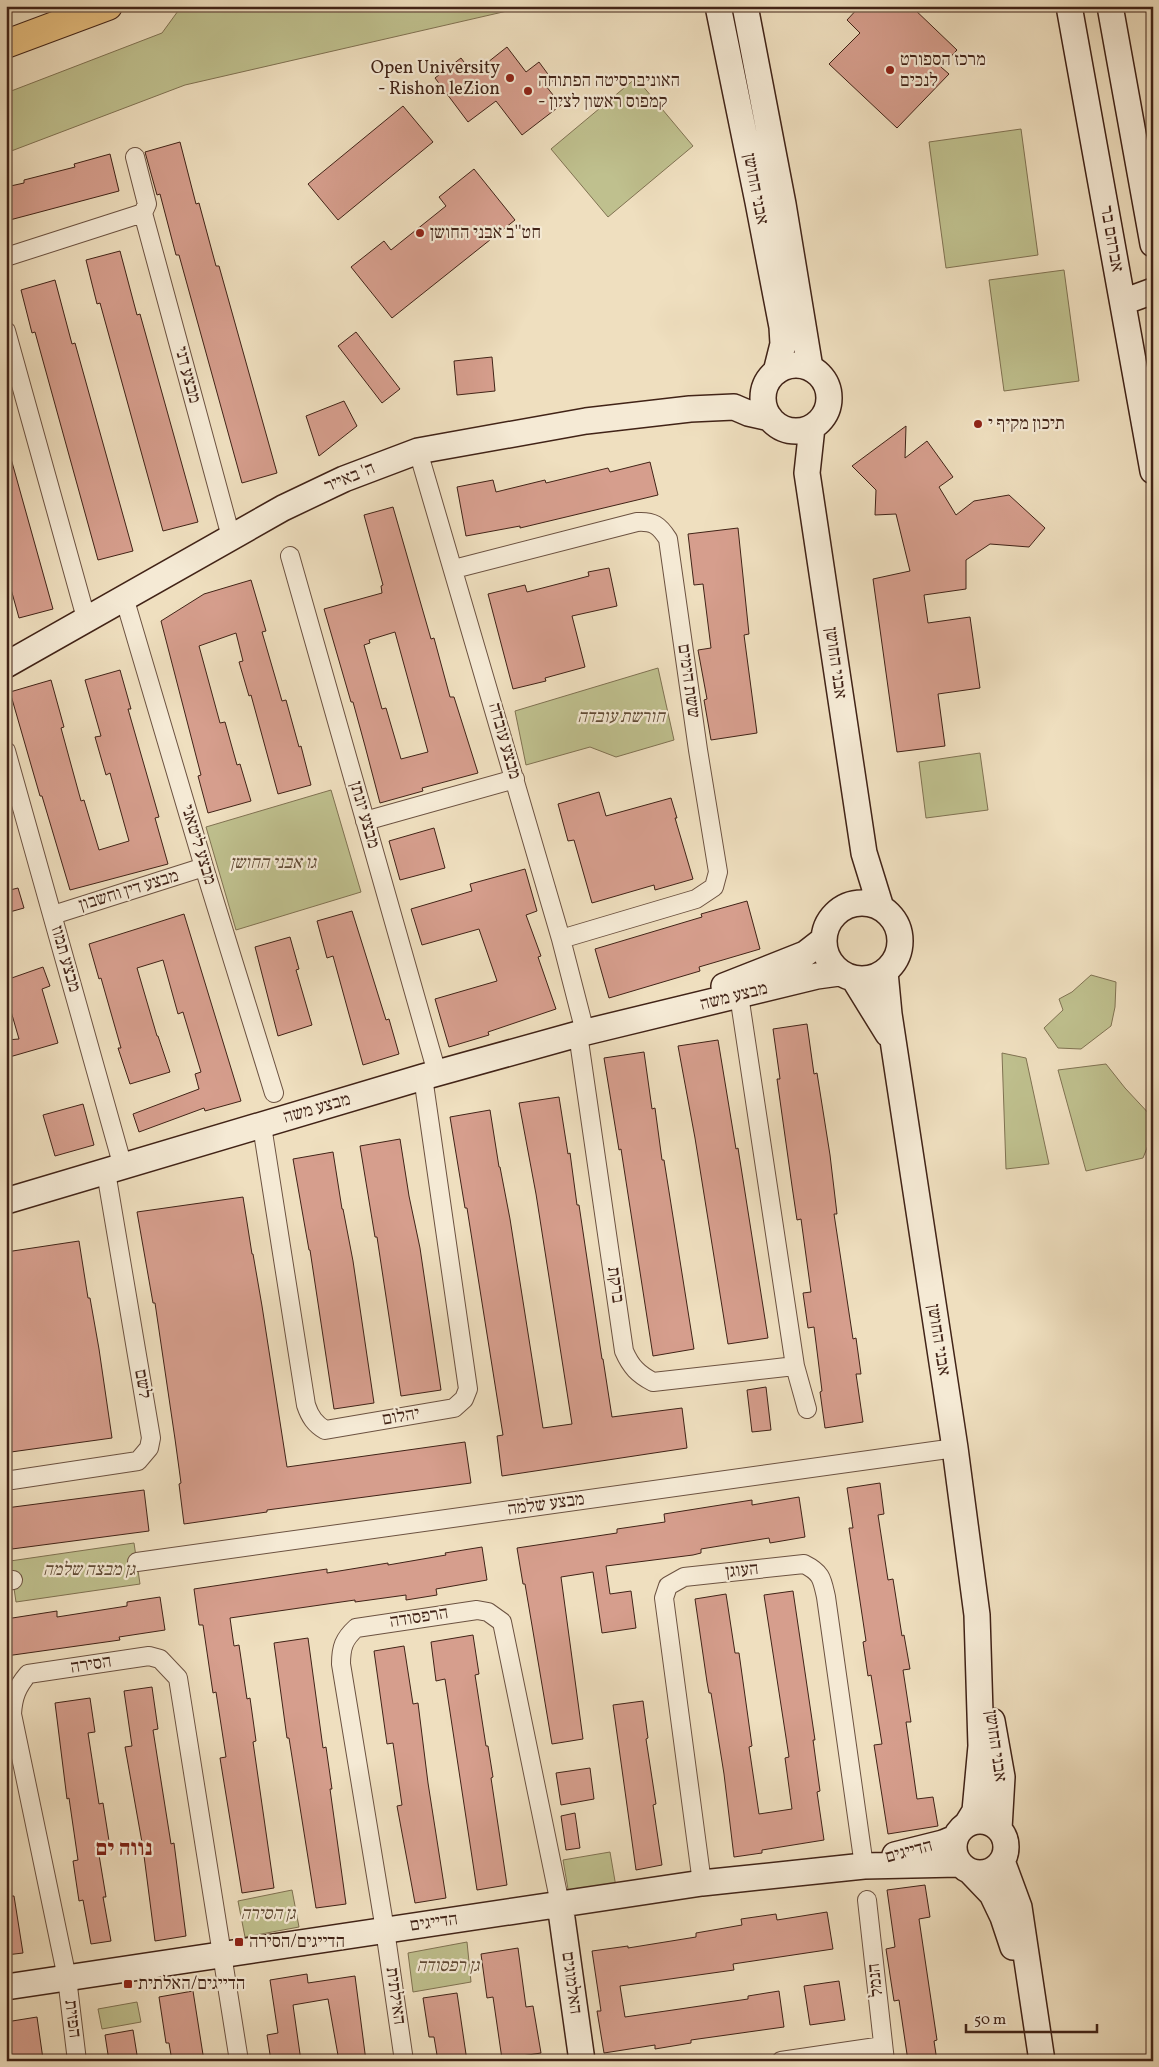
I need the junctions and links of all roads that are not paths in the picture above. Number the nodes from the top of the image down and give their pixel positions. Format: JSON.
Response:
{"nodes":[{"id":1,"x":108,"y":6,"type":"edge"},
{"id":2,"x":718,"y":6,"type":"edge"},
{"id":3,"x":745,"y":6,"type":"edge"},
{"id":4,"x":1069,"y":6,"type":"edge"},
{"id":5,"x":1110,"y":6,"type":"edge"},
{"id":6,"x":6,"y":44,"type":"edge"},
{"id":7,"x":135,"y":157,"type":"dead end"},
{"id":8,"x":143,"y":213,"type":"junction"},
{"id":9,"x":1153,"y":244,"type":"edge"},
{"id":10,"x":6,"y":257,"type":"edge"},
{"id":11,"x":1153,"y":291,"type":"edge"},
{"id":12,"x":1123,"y":302,"type":"junction"},
{"id":13,"x":1153,"y":307,"type":"edge"},
{"id":14,"x":6,"y":332,"type":"edge"},
{"id":15,"x":810,"y":368,"type":"junction"},
{"id":16,"x":770,"y":379,"type":"junction"},
{"id":17,"x":734,"y":407,"type":"junction"},
{"id":18,"x":776,"y":423,"type":"junction"},
{"id":19,"x":812,"y":427,"type":"junction"},
{"id":20,"x":418,"y":451,"type":"junction"},
{"id":21,"x":1153,"y":471,"type":"edge"},
{"id":22,"x":807,"y":473,"type":"junction"},
{"id":23,"x":231,"y":537,"type":"junction"},
{"id":24,"x":290,"y":556,"type":"dead end"},
{"id":25,"x":454,"y":569,"type":"junction"},
{"id":26,"x":124,"y":597,"type":"junction"},
{"id":27,"x":86,"y":618,"type":"junction"},
{"id":28,"x":6,"y":665,"type":"edge"},
{"id":29,"x":6,"y":751,"type":"edge"},
{"id":30,"x":515,"y":779,"type":"junction"},
{"id":31,"x":365,"y":821,"type":"junction"},
{"id":32,"x":864,"y":853,"type":"junction"},
{"id":33,"x":204,"y":867,"type":"junction"},
{"id":34,"x":849,"y":905,"type":"junction"},
{"id":35,"x":881,"y":908,"type":"junction"},
{"id":36,"x":53,"y":915,"type":"junction"},
{"id":37,"x":561,"y":939,"type":"junction"},
{"id":38,"x":824,"y":940,"type":"junction"},
{"id":39,"x":885,"y":972,"type":"junction"},
{"id":40,"x":847,"y":976,"type":"junction"},
{"id":41,"x":738,"y":996,"type":"junction"},
{"id":42,"x":629,"y":1023,"type":"junction"},
{"id":43,"x":581,"y":1033,"type":"junction"},
{"id":44,"x":893,"y":1045,"type":"junction"},
{"id":45,"x":430,"y":1076,"type":"junction"},
{"id":46,"x":274,"y":1093,"type":"dead end"},
{"id":47,"x":262,"y":1126,"type":"junction"},
{"id":48,"x":115,"y":1169,"type":"junction"},
{"id":49,"x":6,"y":1201,"type":"edge"},
{"id":50,"x":795,"y":1366,"type":"junction"},
{"id":51,"x":807,"y":1409,"type":"dead end"},
{"id":52,"x":955,"y":1448,"type":"junction"},
{"id":53,"x":6,"y":1479,"type":"edge"},
{"id":54,"x":137,"y":1562,"type":"dead end"},
{"id":55,"x":977,"y":1635,"type":"junction"},
{"id":56,"x":999,"y":1829,"type":"junction"},
{"id":57,"x":961,"y":1831,"type":"junction"},
{"id":58,"x":1002,"y":1861,"type":"junction"},
{"id":59,"x":864,"y":1866,"type":"junction"},
{"id":60,"x":965,"y":1868,"type":"junction"},
{"id":61,"x":702,"y":1883,"type":"junction"},
{"id":62,"x":867,"y":1900,"type":"dead end"},
{"id":63,"x":560,"y":1904,"type":"junction"},
{"id":64,"x":386,"y":1930,"type":"junction"},
{"id":65,"x":223,"y":1955,"type":"junction"},
{"id":66,"x":67,"y":1978,"type":"junction"},
{"id":67,"x":6,"y":1987,"type":"edge"},
{"id":68,"x":1036,"y":2019,"type":"junction"},
{"id":69,"x":884,"y":2053,"type":"edge"},
{"id":70,"x":78,"y":2061,"type":"edge"},
{"id":71,"x":239,"y":2061,"type":"edge"},
{"id":72,"x":404,"y":2061,"type":"edge"},
{"id":73,"x":582,"y":2061,"type":"edge"},
{"id":74,"x":781,"y":2061,"type":"edge"},
{"id":75,"x":1042,"y":2061,"type":"edge"}],
"edges":[{"from":1,"to":6,"type":"main road"},
{"from":2,"to":16,"type":"street","name":"אבני החושן"},
{"from":3,"to":15,"type":"street","name":"אבני החושן"},
{"from":4,"to":12,"type":"street","name":"אברהם בר"},
{"from":5,"to":9,"type":"street"},
{"from":7,"to":8,"type":"street","name":"מבצע דני"},
{"from":8,"to":10,"type":"street"},
{"from":8,"to":23,"type":"street","name":"מבצע דני"},
{"from":11,"to":12,"type":"street"},
{"from":12,"to":13,"type":"street"},
{"from":12,"to":21,"type":"street","name":"אברהם בר"},
{"from":14,"to":27,"type":"street"},
{"from":15,"to":16,"type":"street"},
{"from":15,"to":19,"type":"street"},
{"from":16,"to":17,"type":"street"},
{"from":16,"to":18,"type":"street"},
{"from":17,"to":18,"type":"street","name":"ה' באייר"},
{"from":17,"to":20,"type":"street","name":"ה' באייר"},
{"from":18,"to":19,"type":"street"},
{"from":18,"to":22,"type":"street","name":"אבני החושן"},
{"from":19,"to":22,"type":"street","name":"אבני החושן"},
{"from":20,"to":23,"type":"street","name":"ה' באייר"},
{"from":20,"to":25,"type":"street","name":"מבצע עובדה"},
{"from":22,"to":32,"type":"street","name":"אבני החושן"},
{"from":23,"to":26,"type":"street","name":"ה' באייר"},
{"from":24,"to":31,"type":"street","name":"מבצע יונתן"},
{"from":25,"to":30,"type":"street","name":"מבצע עובדה"},
{"from":25,"to":37,"type":"street","name":"ששת הימים"},
{"from":26,"to":27,"type":"street","name":"ה' באייר"},
{"from":26,"to":33,"type":"street","name":"מבצע ליטאני"},
{"from":27,"to":28,"type":"street","name":"ה' באייר"},
{"from":29,"to":36,"type":"street","name":"מבצע תמוז"},
{"from":30,"to":31,"type":"street"},
{"from":30,"to":37,"type":"street","name":"מבצע עובדה"},
{"from":31,"to":45,"type":"street","name":"מבצע יונתן"},
{"from":32,"to":34,"type":"street","name":"אבני החושן"},
{"from":32,"to":35,"type":"street","name":"אבני החושן"},
{"from":33,"to":36,"type":"street","name":"מבצע דין וחשבון"},
{"from":33,"to":46,"type":"street","name":"מבצע ליטאני"},
{"from":34,"to":35,"type":"street"},
{"from":34,"to":38,"type":"street"},
{"from":35,"to":39,"type":"street"},
{"from":36,"to":48,"type":"street","name":"מבצע תמוז"},
{"from":37,"to":43,"type":"street","name":"מבצע עובדה"},
{"from":38,"to":40,"type":"street"},
{"from":38,"to":42,"type":"street","name":"מבצע משה"},
{"from":39,"to":40,"type":"street"},
{"from":39,"to":44,"type":"street","name":"אבני החושן"},
{"from":40,"to":41,"type":"street","name":"מבצע משה"},
{"from":40,"to":44,"type":"street","name":"אבני החושן"},
{"from":41,"to":42,"type":"street","name":"מבצע משה"},
{"from":41,"to":50,"type":"street"},
{"from":42,"to":43,"type":"street","name":"מבצע משה"},
{"from":43,"to":45,"type":"street","name":"מבצע משה"},
{"from":43,"to":50,"type":"street","name":"ברקת"},
{"from":44,"to":52,"type":"street","name":"אבני החושן"},
{"from":45,"to":47,"type":"street","name":"מבצע משה"},
{"from":45,"to":47,"type":"street","name":"יהלום"},
{"from":47,"to":48,"type":"street","name":"מבצע משה"},
{"from":48,"to":49,"type":"street","name":"מבצע משה"},
{"from":48,"to":53,"type":"street","name":"לשם"},
{"from":50,"to":51,"type":"street"},
{"from":52,"to":54,"type":"street","name":"מבצע שלמה"},
{"from":52,"to":55,"type":"street","name":"אבני החושן"},
{"from":55,"to":56,"type":"street","name":"אבני החושן"},
{"from":55,"to":57,"type":"street","name":"אבני החושן"},
{"from":56,"to":57,"type":"street"},
{"from":56,"to":58,"type":"street"},
{"from":57,"to":59,"type":"street","name":"הדייגים"},
{"from":57,"to":60,"type":"street"},
{"from":58,"to":60,"type":"street"},
{"from":58,"to":68,"type":"street"},
{"from":59,"to":60,"type":"street","name":"הדייגים"},
{"from":59,"to":61,"type":"street","name":"הדייגים"},
{"from":59,"to":61,"type":"street","name":"העוגן"},
{"from":60,"to":68,"type":"street"},
{"from":61,"to":63,"type":"street","name":"הדייגים"},
{"from":62,"to":69,"type":"street","name":"הנמל"},
{"from":63,"to":64,"type":"street","name":"הדייגים"},
{"from":63,"to":64,"type":"street","name":"הרפסודה"},
{"from":63,"to":73,"type":"street","name":"האלמוגים"},
{"from":64,"to":65,"type":"street","name":"הדייגים"},
{"from":64,"to":72,"type":"street","name":"האילתית"},
{"from":65,"to":66,"type":"street","name":"הדייגים"},
{"from":65,"to":66,"type":"street","name":"הסירה"},
{"from":65,"to":71,"type":"street"},
{"from":66,"to":67,"type":"street","name":"הדייגים"},
{"from":66,"to":70,"type":"street","name":"הפזית"},
{"from":68,"to":75,"type":"street"},
{"from":69,"to":74,"type":"street"}]}
